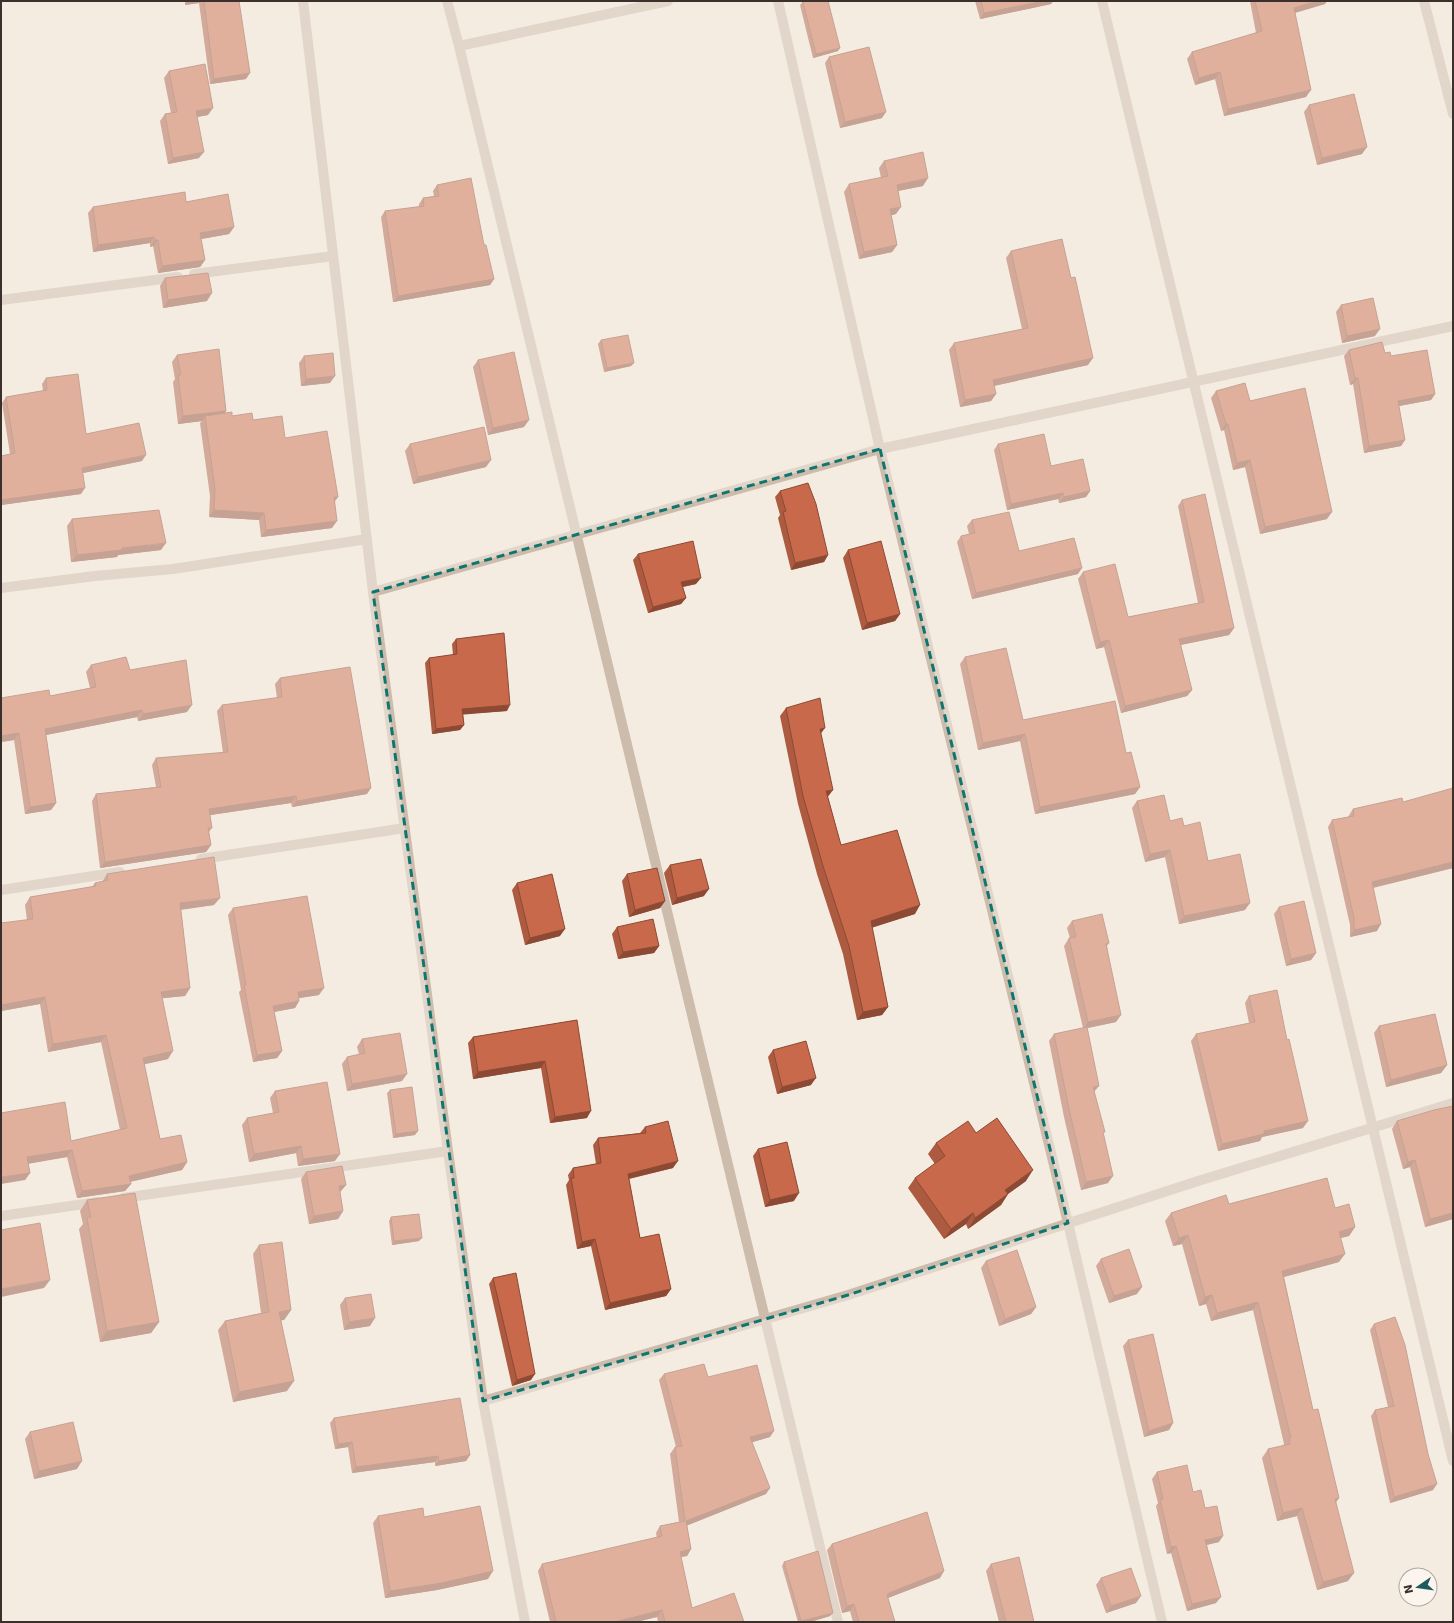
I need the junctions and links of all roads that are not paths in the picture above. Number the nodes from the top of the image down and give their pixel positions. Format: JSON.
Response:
{"nodes":[{"id":1,"x":302,"y":1,"type":"edge"},
{"id":2,"x":446,"y":1,"type":"edge"},
{"id":3,"x":668,"y":1,"type":"edge"},
{"id":4,"x":778,"y":1,"type":"edge"},
{"id":5,"x":1102,"y":1,"type":"edge"},
{"id":6,"x":1424,"y":1,"type":"edge"},
{"id":7,"x":460,"y":46,"type":"junction"},
{"id":8,"x":1453,"y":114,"type":"edge"},
{"id":9,"x":333,"y":256,"type":"junction"},
{"id":10,"x":1,"y":300,"type":"edge"},
{"id":11,"x":1453,"y":326,"type":"edge"},
{"id":12,"x":1194,"y":381,"type":"junction"},
{"id":13,"x":880,"y":449,"type":"junction"},
{"id":14,"x":578,"y":536,"type":"junction"},
{"id":15,"x":367,"y":539,"type":"junction"},
{"id":16,"x":1,"y":588,"type":"edge"},
{"id":17,"x":373,"y":592,"type":"junction"},
{"id":18,"x":405,"y":828,"type":"junction"},
{"id":19,"x":187,"y":862,"type":"edge"},
{"id":20,"x":133,"y":870,"type":"edge"},
{"id":21,"x":1,"y":890,"type":"edge"},
{"id":22,"x":1453,"y":1103,"type":"edge"},
{"id":23,"x":1373,"y":1128,"type":"junction"},
{"id":24,"x":448,"y":1151,"type":"junction"},
{"id":25,"x":1,"y":1216,"type":"edge"},
{"id":26,"x":1068,"y":1223,"type":"junction"},
{"id":27,"x":766,"y":1319,"type":"junction"},
{"id":28,"x":483,"y":1401,"type":"junction"},
{"id":29,"x":1453,"y":1461,"type":"edge"},
{"id":30,"x":525,"y":1622,"type":"edge"},
{"id":31,"x":838,"y":1622,"type":"edge"},
{"id":32,"x":1162,"y":1622,"type":"edge"}],
"edges":[{"from":1,"to":9,"type":"street"},
{"from":2,"to":7,"type":"street"},
{"from":3,"to":7,"type":"street"},
{"from":4,"to":13,"type":"street"},
{"from":5,"to":12,"type":"street"},
{"from":6,"to":8,"type":"street"},
{"from":7,"to":14,"type":"street"},
{"from":9,"to":10,"type":"street"},
{"from":9,"to":15,"type":"street"},
{"from":11,"to":12,"type":"street"},
{"from":12,"to":13,"type":"street"},
{"from":12,"to":23,"type":"street"},
{"from":13,"to":14,"type":"street"},
{"from":13,"to":26,"type":"street"},
{"from":14,"to":17,"type":"street"},
{"from":14,"to":27,"type":"street"},
{"from":15,"to":16,"type":"street"},
{"from":15,"to":17,"type":"street"},
{"from":17,"to":18,"type":"street"},
{"from":18,"to":19,"type":"street"},
{"from":18,"to":24,"type":"street"},
{"from":20,"to":21,"type":"street"},
{"from":22,"to":23,"type":"street"},
{"from":23,"to":26,"type":"street"},
{"from":23,"to":29,"type":"street"},
{"from":24,"to":25,"type":"street"},
{"from":24,"to":28,"type":"street"},
{"from":26,"to":27,"type":"street"},
{"from":26,"to":32,"type":"street"},
{"from":27,"to":28,"type":"street"},
{"from":27,"to":31,"type":"street"},
{"from":28,"to":30,"type":"street"}]}
